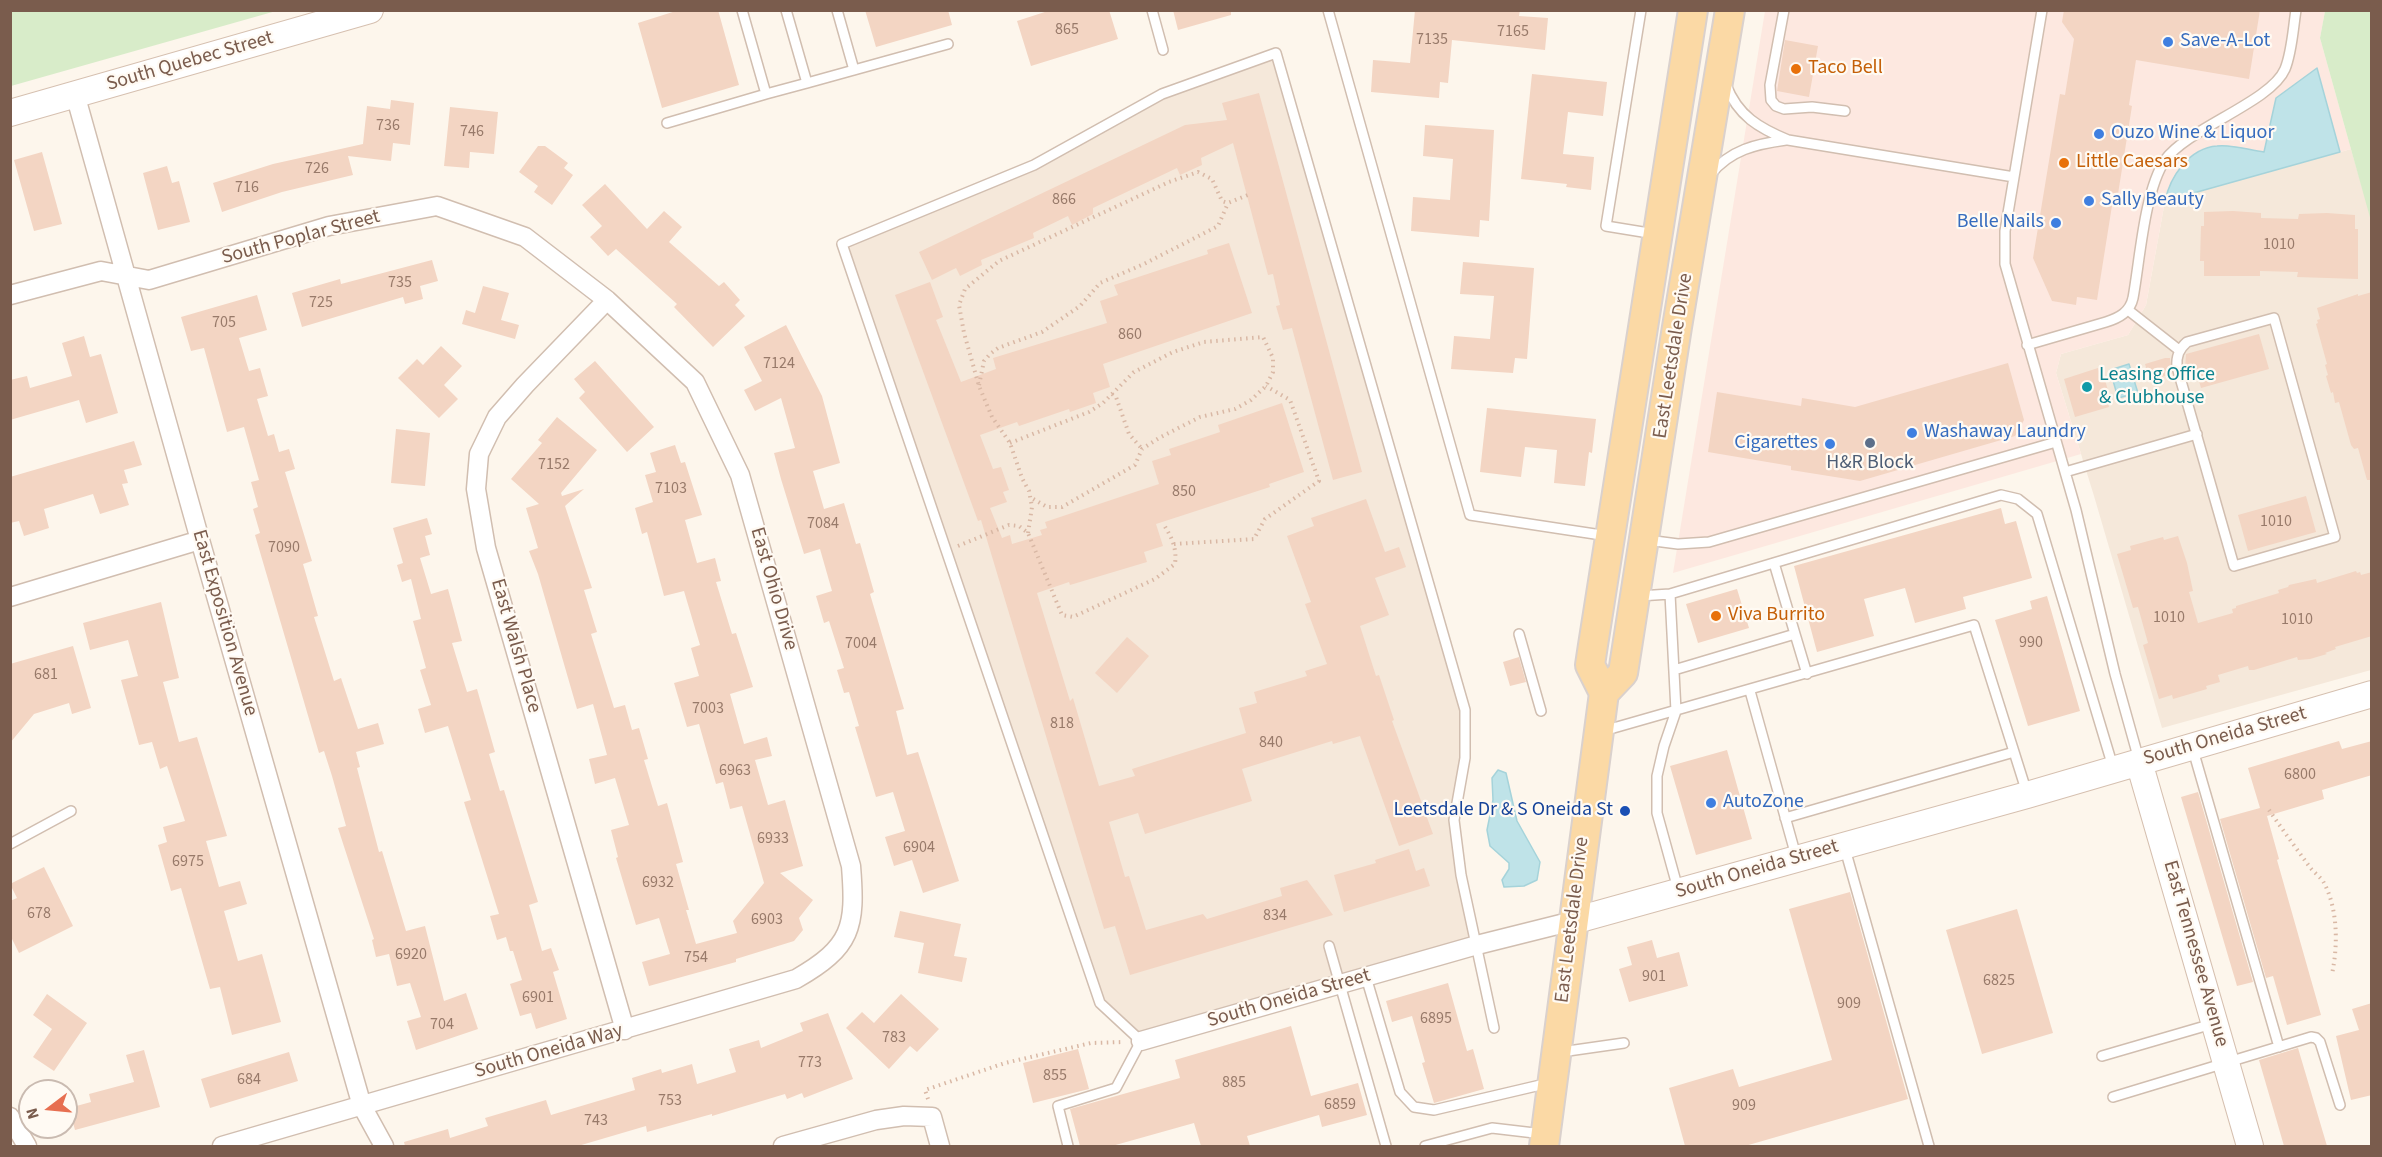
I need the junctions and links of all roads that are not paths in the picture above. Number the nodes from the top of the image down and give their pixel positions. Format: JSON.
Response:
{"nodes":[{"id":1,"x":370,"y":10,"type":"edge"},
{"id":2,"x":742,"y":10,"type":"edge"},
{"id":3,"x":786,"y":10,"type":"edge"},
{"id":4,"x":837,"y":10,"type":"edge"},
{"id":5,"x":1152,"y":10,"type":"edge"},
{"id":6,"x":1328,"y":10,"type":"edge"},
{"id":7,"x":1641,"y":10,"type":"edge"},
{"id":8,"x":1693,"y":10,"type":"edge"},
{"id":9,"x":1730,"y":10,"type":"edge"},
{"id":10,"x":1784,"y":10,"type":"edge"},
{"id":11,"x":2042,"y":10,"type":"edge"},
{"id":12,"x":2296,"y":10,"type":"edge"},
{"id":13,"x":948,"y":44,"type":"dead end"},
{"id":14,"x":1162,"y":50,"type":"dead end"},
{"id":15,"x":1723,"y":57,"type":"junction"},
{"id":16,"x":854,"y":70,"type":"junction"},
{"id":17,"x":807,"y":83,"type":"junction"},
{"id":18,"x":75,"y":94,"type":"junction"},
{"id":19,"x":766,"y":94,"type":"junction"},
{"id":20,"x":1845,"y":111,"type":"dead end"},
{"id":21,"x":10,"y":113,"type":"edge"},
{"id":22,"x":667,"y":123,"type":"dead end"},
{"id":23,"x":1788,"y":140,"type":"junction"},
{"id":24,"x":2014,"y":177,"type":"junction"},
{"id":25,"x":1701,"y":189,"type":"junction"},
{"id":26,"x":1657,"y":235,"type":"junction"},
{"id":27,"x":125,"y":275,"type":"junction"},
{"id":28,"x":10,"y":295,"type":"edge"},
{"id":29,"x":607,"y":300,"type":"junction"},
{"id":30,"x":2128,"y":310,"type":"junction"},
{"id":31,"x":2027,"y":345,"type":"junction"},
{"id":32,"x":2179,"y":350,"type":"junction"},
{"id":33,"x":2197,"y":434,"type":"junction"},
{"id":34,"x":2056,"y":442,"type":"junction"},
{"id":35,"x":2065,"y":472,"type":"junction"},
{"id":36,"x":1610,"y":536,"type":"junction"},
{"id":37,"x":200,"y":540,"type":"junction"},
{"id":38,"x":1644,"y":540,"type":"junction"},
{"id":39,"x":1774,"y":563,"type":"junction"},
{"id":40,"x":1670,"y":594,"type":"junction"},
{"id":41,"x":10,"y":597,"type":"edge"},
{"id":42,"x":1636,"y":597,"type":"junction"},
{"id":43,"x":1518,"y":634,"type":"dead end"},
{"id":44,"x":1795,"y":634,"type":"junction"},
{"id":45,"x":1674,"y":670,"type":"junction"},
{"id":46,"x":1807,"y":674,"type":"junction"},
{"id":47,"x":1750,"y":691,"type":"junction"},
{"id":48,"x":1604,"y":693,"type":"junction"},
{"id":49,"x":2372,"y":694,"type":"edge"},
{"id":50,"x":1541,"y":711,"type":"dead end"},
{"id":51,"x":1676,"y":711,"type":"junction"},
{"id":52,"x":1598,"y":732,"type":"junction"},
{"id":53,"x":2192,"y":747,"type":"junction"},
{"id":54,"x":2014,"y":752,"type":"junction"},
{"id":55,"x":2139,"y":762,"type":"junction"},
{"id":56,"x":2114,"y":770,"type":"junction"},
{"id":57,"x":2027,"y":795,"type":"junction"},
{"id":58,"x":71,"y":811,"type":"dead end"},
{"id":59,"x":1785,"y":818,"type":"junction"},
{"id":60,"x":10,"y":844,"type":"edge"},
{"id":61,"x":1844,"y":845,"type":"junction"},
{"id":62,"x":1797,"y":858,"type":"junction"},
{"id":63,"x":1679,"y":892,"type":"junction"},
{"id":64,"x":852,"y":921,"type":"joint"},
{"id":65,"x":1573,"y":921,"type":"junction"},
{"id":66,"x":1477,"y":945,"type":"junction"},
{"id":67,"x":1329,"y":946,"type":"dead end"},
{"id":68,"x":1366,"y":977,"type":"junction"},
{"id":69,"x":1340,"y":984,"type":"junction"},
{"id":70,"x":2215,"y":1023,"type":"junction"},
{"id":71,"x":1494,"y":1028,"type":"dead end"},
{"id":72,"x":625,"y":1029,"type":"junction"},
{"id":73,"x":1141,"y":1041,"type":"junction"},
{"id":74,"x":1624,"y":1043,"type":"dead end"},
{"id":75,"x":2279,"y":1047,"type":"junction"},
{"id":76,"x":1556,"y":1053,"type":"junction"},
{"id":77,"x":2102,"y":1056,"type":"dead end"},
{"id":78,"x":2226,"y":1062,"type":"junction"},
{"id":79,"x":1552,"y":1083,"type":"junction"},
{"id":80,"x":2114,"y":1097,"type":"dead end"},
{"id":81,"x":2340,"y":1105,"type":"dead end"},
{"id":82,"x":362,"y":1106,"type":"junction"},
{"id":83,"x":10,"y":1117,"type":"edge"},
{"id":84,"x":1545,"y":1141,"type":"edge"},
{"id":85,"x":27,"y":1146,"type":"edge"},
{"id":86,"x":222,"y":1146,"type":"edge"},
{"id":87,"x":384,"y":1146,"type":"edge"},
{"id":88,"x":783,"y":1146,"type":"edge"},
{"id":89,"x":940,"y":1146,"type":"edge"},
{"id":90,"x":1068,"y":1146,"type":"edge"},
{"id":91,"x":1386,"y":1146,"type":"edge"},
{"id":92,"x":1425,"y":1146,"type":"edge"},
{"id":93,"x":1929,"y":1146,"type":"edge"},
{"id":94,"x":2250,"y":1146,"type":"edge"}],
"edges":[{"from":1,"to":18,"type":"street","name":"South Quebec Street"},
{"from":2,"to":19,"type":"lane"},
{"from":3,"to":17,"type":"lane"},
{"from":4,"to":16,"type":"lane"},
{"from":5,"to":14,"type":"lane"},
{"from":6,"to":36,"type":"lane"},
{"from":7,"to":26,"type":"lane"},
{"from":8,"to":26,"type":"main road","name":"East Leetsdale Drive"},
{"from":9,"to":15,"type":"main road","name":"East Leetsdale Drive"},
{"from":10,"to":20,"type":"lane"},
{"from":11,"to":24,"type":"lane"},
{"from":12,"to":30,"type":"lane"},
{"from":13,"to":16,"type":"lane"},
{"from":15,"to":23,"type":"lane"},
{"from":15,"to":25,"type":"main road","name":"East Leetsdale Drive"},
{"from":16,"to":17,"type":"lane"},
{"from":17,"to":19,"type":"lane"},
{"from":18,"to":21,"type":"street","name":"South Quebec Street"},
{"from":18,"to":27,"type":"street","name":"East Exposition Avenue"},
{"from":19,"to":22,"type":"lane"},
{"from":23,"to":24,"type":"lane"},
{"from":23,"to":25,"type":"lane"},
{"from":24,"to":31,"type":"lane"},
{"from":25,"to":38,"type":"main road","name":"East Leetsdale Drive"},
{"from":26,"to":36,"type":"main road","name":"East Leetsdale Drive"},
{"from":27,"to":28,"type":"street","name":"South Poplar Street"},
{"from":27,"to":29,"type":"street","name":"South Poplar Street"},
{"from":27,"to":37,"type":"street","name":"East Exposition Avenue"},
{"from":29,"to":64,"type":"street","name":"East Ohio Drive"},
{"from":29,"to":72,"type":"street","name":"East Walsh Place"},
{"from":30,"to":31,"type":"lane"},
{"from":30,"to":32,"type":"lane"},
{"from":31,"to":34,"type":"lane"},
{"from":32,"to":33,"type":"lane"},
{"from":32,"to":33,"type":"lane"},
{"from":33,"to":35,"type":"lane"},
{"from":34,"to":35,"type":"lane"},
{"from":34,"to":38,"type":"lane"},
{"from":35,"to":55,"type":"lane"},
{"from":36,"to":48,"type":"main road","name":"East Leetsdale Drive"},
{"from":37,"to":41,"type":"street"},
{"from":37,"to":82,"type":"street","name":"East Exposition Avenue"},
{"from":38,"to":42,"type":"main road","name":"East Leetsdale Drive"},
{"from":39,"to":40,"type":"lane"},
{"from":39,"to":44,"type":"lane"},
{"from":39,"to":56,"type":"lane"},
{"from":40,"to":42,"type":"lane"},
{"from":40,"to":45,"type":"lane"},
{"from":42,"to":48,"type":"main road","name":"East Leetsdale Drive"},
{"from":43,"to":50,"type":"lane"},
{"from":44,"to":45,"type":"lane"},
{"from":44,"to":46,"type":"lane"},
{"from":45,"to":51,"type":"lane"},
{"from":46,"to":47,"type":"lane"},
{"from":46,"to":54,"type":"lane"},
{"from":47,"to":51,"type":"lane"},
{"from":47,"to":59,"type":"lane"},
{"from":48,"to":52,"type":"main road","name":"East Leetsdale Drive"},
{"from":49,"to":53,"type":"street","name":"South Oneida Street"},
{"from":51,"to":52,"type":"lane"},
{"from":51,"to":63,"type":"lane"},
{"from":52,"to":65,"type":"main road","name":"East Leetsdale Drive"},
{"from":53,"to":55,"type":"street","name":"South Oneida Street"},
{"from":53,"to":75,"type":"lane"},
{"from":54,"to":57,"type":"lane"},
{"from":54,"to":59,"type":"lane"},
{"from":55,"to":56,"type":"street","name":"South Oneida Street"},
{"from":55,"to":70,"type":"street","name":"East Tennessee Avenue"},
{"from":56,"to":57,"type":"street","name":"South Oneida Street"},
{"from":57,"to":61,"type":"street","name":"South Oneida Street"},
{"from":58,"to":60,"type":"lane"},
{"from":59,"to":62,"type":"lane"},
{"from":61,"to":62,"type":"street","name":"South Oneida Street"},
{"from":61,"to":93,"type":"lane"},
{"from":62,"to":63,"type":"street","name":"South Oneida Street"},
{"from":63,"to":65,"type":"street","name":"South Oneida Street"},
{"from":64,"to":72,"type":"street","name":"South Oneida Way"},
{"from":65,"to":66,"type":"street","name":"South Oneida Street"},
{"from":65,"to":76,"type":"main road","name":"East Leetsdale Drive"},
{"from":66,"to":68,"type":"street","name":"South Oneida Street"},
{"from":66,"to":71,"type":"lane"},
{"from":66,"to":73,"type":"lane"},
{"from":67,"to":69,"type":"lane"},
{"from":68,"to":69,"type":"street","name":"South Oneida Street"},
{"from":68,"to":79,"type":"lane"},
{"from":69,"to":73,"type":"street","name":"South Oneida Street"},
{"from":69,"to":91,"type":"lane"},
{"from":70,"to":77,"type":"lane"},
{"from":70,"to":78,"type":"street","name":"East Tennessee Avenue"},
{"from":72,"to":82,"type":"street","name":"South Oneida Way"},
{"from":73,"to":90,"type":"lane"},
{"from":74,"to":76,"type":"lane"},
{"from":75,"to":78,"type":"lane"},
{"from":75,"to":81,"type":"lane"},
{"from":76,"to":79,"type":"main road","name":"East Leetsdale Drive"},
{"from":78,"to":80,"type":"lane"},
{"from":78,"to":94,"type":"street","name":"East Tennessee Avenue"},
{"from":79,"to":84,"type":"main road","name":"East Leetsdale Drive"},
{"from":82,"to":86,"type":"street","name":"South Oneida Way"},
{"from":82,"to":87,"type":"street","name":"East Exposition Avenue"},
{"from":83,"to":85,"type":"street"},
{"from":84,"to":92,"type":"lane"},
{"from":88,"to":89,"type":"street"}]}
